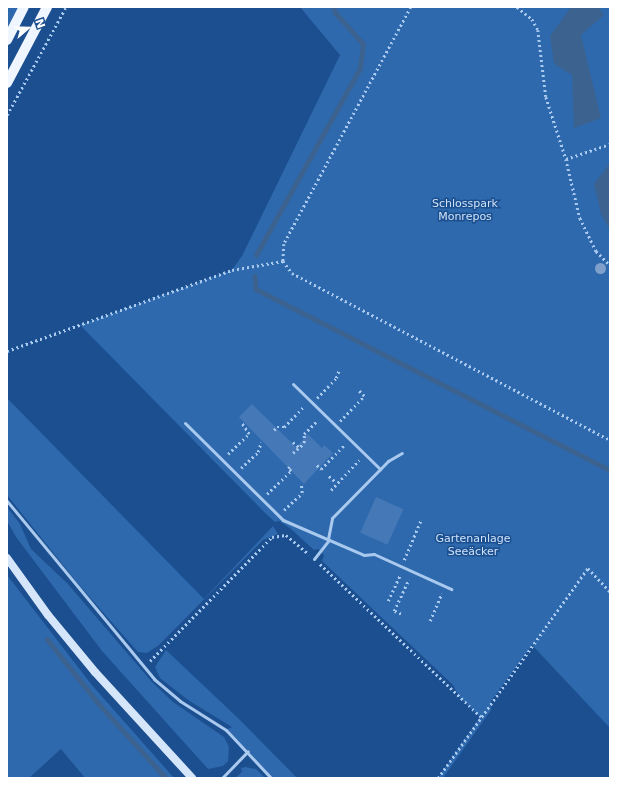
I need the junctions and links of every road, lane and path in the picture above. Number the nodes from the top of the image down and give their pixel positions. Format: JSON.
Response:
{"nodes":[{"id":1,"x":24,"y":7,"type":"edge"},
{"id":2,"x":47,"y":7,"type":"edge"},
{"id":3,"x":66,"y":7,"type":"edge"},
{"id":4,"x":411,"y":7,"type":"edge"},
{"id":5,"x":517,"y":7,"type":"edge"},
{"id":6,"x":7,"y":40,"type":"edge"},
{"id":7,"x":7,"y":83,"type":"edge"},
{"id":8,"x":7,"y":115,"type":"edge"},
{"id":9,"x":610,"y":144,"type":"edge"},
{"id":10,"x":566,"y":158,"type":"junction"},
{"id":11,"x":283,"y":261,"type":"junction"},
{"id":12,"x":610,"y":266,"type":"edge"},
{"id":13,"x":7,"y":351,"type":"edge"},
{"id":14,"x":338,"y":370,"type":"dead end"},
{"id":15,"x":293,"y":384,"type":"dead end"},
{"id":16,"x":358,"y":390,"type":"dead end"},
{"id":17,"x":311,"y":401,"type":"junction"},
{"id":18,"x":324,"y":414,"type":"junction"},
{"id":19,"x":241,"y":422,"type":"dead end"},
{"id":20,"x":185,"y":423,"type":"dead end"},
{"id":21,"x":336,"y":425,"type":"junction"},
{"id":22,"x":274,"y":430,"type":"dead end"},
{"id":23,"x":350,"y":439,"type":"junction"},
{"id":24,"x":610,"y":440,"type":"edge"},
{"id":25,"x":261,"y":442,"type":"dead end"},
{"id":26,"x":294,"y":442,"type":"dead end"},
{"id":27,"x":299,"y":447,"type":"junction"},
{"id":28,"x":293,"y":453,"type":"dead end"},
{"id":29,"x":402,"y":453,"type":"dead end"},
{"id":30,"x":365,"y":454,"type":"junction"},
{"id":31,"x":222,"y":460,"type":"junction"},
{"id":32,"x":317,"y":465,"type":"dead end"},
{"id":33,"x":291,"y":466,"type":"dead end"},
{"id":34,"x":380,"y":469,"type":"junction"},
{"id":35,"x":235,"y":474,"type":"junction"},
{"id":36,"x":329,"y":476,"type":"dead end"},
{"id":37,"x":301,"y":482,"type":"dead end"},
{"id":38,"x":336,"y":482,"type":"junction"},
{"id":39,"x":331,"y":490,"type":"dead end"},
{"id":40,"x":261,"y":500,"type":"junction"},
{"id":41,"x":7,"y":501,"type":"edge"},
{"id":42,"x":278,"y":516,"type":"junction"},
{"id":43,"x":421,"y":520,"type":"dead end"},
{"id":44,"x":329,"y":540,"type":"junction"},
{"id":45,"x":7,"y":558,"type":"edge"},
{"id":46,"x":314,"y":559,"type":"junction"},
{"id":47,"x":403,"y":567,"type":"junction"},
{"id":48,"x":412,"y":571,"type":"junction"},
{"id":49,"x":445,"y":587,"type":"junction"},
{"id":50,"x":451,"y":589,"type":"dead end"},
{"id":51,"x":610,"y":592,"type":"edge"},
{"id":52,"x":388,"y":601,"type":"dead end"},
{"id":53,"x":401,"y":614,"type":"dead end"},
{"id":54,"x":430,"y":621,"type":"dead end"},
{"id":55,"x":143,"y":666,"type":"junction"},
{"id":56,"x":480,"y":717,"type":"junction"},
{"id":57,"x":248,"y":751,"type":"junction"},
{"id":58,"x":192,"y":778,"type":"edge"},
{"id":59,"x":222,"y":778,"type":"edge"},
{"id":60,"x":271,"y":778,"type":"edge"},
{"id":61,"x":438,"y":778,"type":"edge"}],
"edges":[{"from":1,"to":6,"type":"main road"},
{"from":2,"to":7,"type":"main road"},
{"from":3,"to":8,"type":"path"},
{"from":4,"to":11,"type":"path"},
{"from":5,"to":10,"type":"path"},
{"from":9,"to":10,"type":"path"},
{"from":10,"to":12,"type":"path"},
{"from":11,"to":13,"type":"path"},
{"from":11,"to":24,"type":"path"},
{"from":14,"to":17,"type":"path"},
{"from":15,"to":17,"type":"lane"},
{"from":16,"to":21,"type":"path"},
{"from":17,"to":18,"type":"lane"},
{"from":17,"to":22,"type":"path"},
{"from":18,"to":21,"type":"lane"},
{"from":18,"to":27,"type":"path"},
{"from":19,"to":31,"type":"path"},
{"from":20,"to":31,"type":"lane"},
{"from":21,"to":23,"type":"lane"},
{"from":23,"to":30,"type":"lane"},
{"from":23,"to":32,"type":"path"},
{"from":25,"to":35,"type":"path"},
{"from":26,"to":27,"type":"path"},
{"from":27,"to":28,"type":"path"},
{"from":29,"to":34,"type":"lane"},
{"from":30,"to":34,"type":"lane"},
{"from":30,"to":38,"type":"path"},
{"from":31,"to":35,"type":"lane"},
{"from":33,"to":40,"type":"path"},
{"from":34,"to":44,"type":"lane"},
{"from":35,"to":40,"type":"lane"},
{"from":36,"to":38,"type":"path"},
{"from":37,"to":42,"type":"path"},
{"from":38,"to":39,"type":"path"},
{"from":40,"to":42,"type":"lane"},
{"from":41,"to":55,"type":"lane"},
{"from":42,"to":44,"type":"lane"},
{"from":43,"to":47,"type":"path"},
{"from":44,"to":46,"type":"lane"},
{"from":44,"to":47,"type":"lane"},
{"from":45,"to":58,"type":"main road"},
{"from":46,"to":55,"type":"path"},
{"from":46,"to":56,"type":"path"},
{"from":47,"to":48,"type":"lane"},
{"from":47,"to":52,"type":"path"},
{"from":48,"to":49,"type":"lane"},
{"from":48,"to":53,"type":"path"},
{"from":49,"to":50,"type":"lane"},
{"from":49,"to":54,"type":"path"},
{"from":51,"to":56,"type":"path"},
{"from":55,"to":57,"type":"lane"},
{"from":56,"to":61,"type":"path"},
{"from":57,"to":59,"type":"lane"},
{"from":57,"to":60,"type":"lane"}]}
